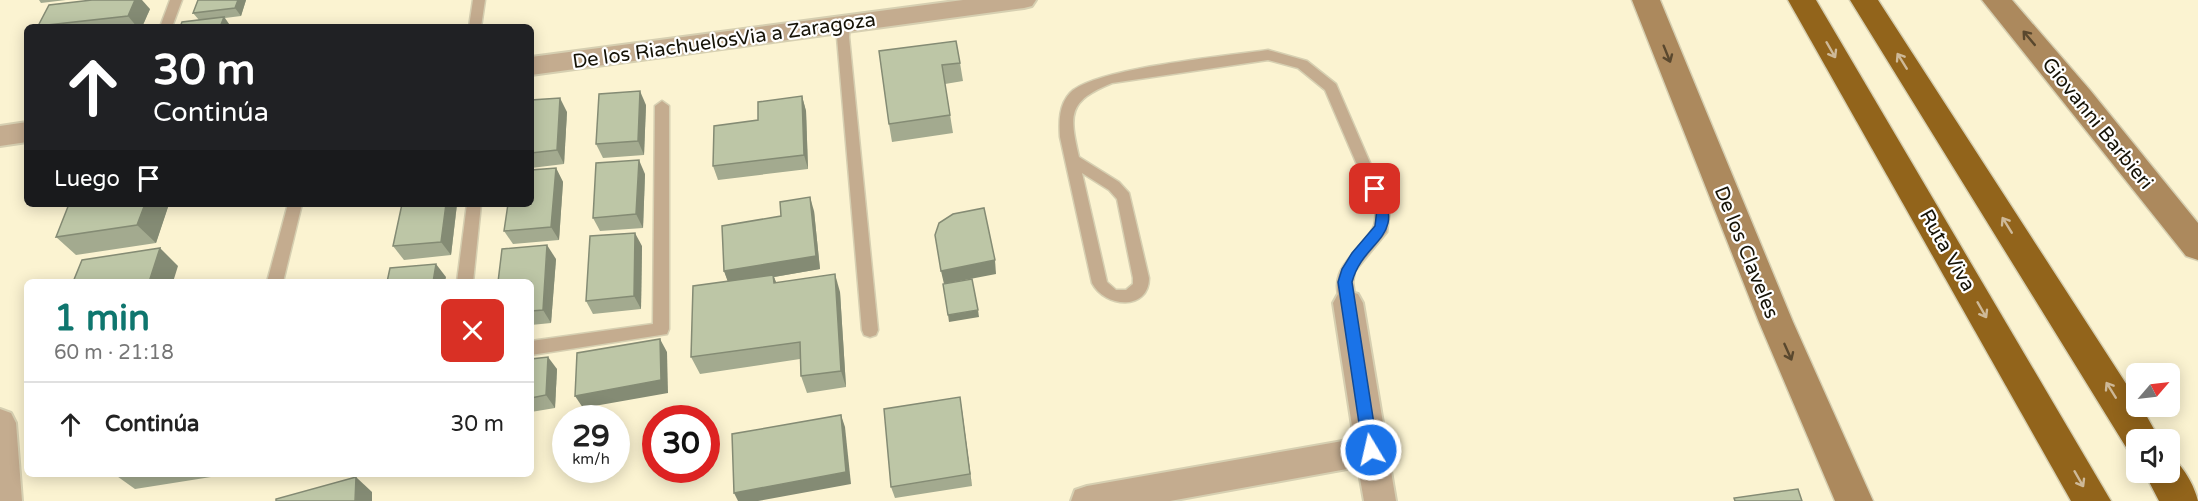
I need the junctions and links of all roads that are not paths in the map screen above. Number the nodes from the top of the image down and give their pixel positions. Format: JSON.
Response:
{"nodes":[{"id":1,"x":176,"y":0,"type":"edge"},
{"id":2,"x":479,"y":0,"type":"edge"},
{"id":3,"x":1024,"y":0,"type":"edge"},
{"id":4,"x":1646,"y":0,"type":"edge"},
{"id":5,"x":1802,"y":0,"type":"edge"},
{"id":6,"x":1864,"y":0,"type":"edge"},
{"id":7,"x":1996,"y":0,"type":"edge"},
{"id":8,"x":919,"y":7,"type":"edge"},
{"id":9,"x":167,"y":24,"type":"edge"},
{"id":10,"x":475,"y":24,"type":"edge"},
{"id":11,"x":844,"y":24,"type":"junction"},
{"id":12,"x":534,"y":66,"type":"edge"},
{"id":13,"x":662,"y":106,"type":"dead end"},
{"id":14,"x":24,"y":132,"type":"edge"},
{"id":15,"x":0,"y":136,"type":"edge"},
{"id":16,"x":1072,"y":160,"type":"junction"},
{"id":17,"x":294,"y":207,"type":"edge"},
{"id":18,"x":474,"y":207,"type":"edge"},
{"id":19,"x":2198,"y":247,"type":"edge"},
{"id":20,"x":276,"y":279,"type":"edge"},
{"id":21,"x":465,"y":279,"type":"edge"},
{"id":22,"x":1348,"y":303,"type":"joint"},
{"id":23,"x":870,"y":330,"type":"dead end"},
{"id":24,"x":534,"y":348,"type":"edge"},
{"id":25,"x":0,"y":423,"type":"edge"},
{"id":26,"x":2135,"y":429,"type":"edge"},
{"id":27,"x":1371,"y":450,"type":"junction"},
{"id":28,"x":2169,"y":483,"type":"edge"},
{"id":29,"x":6,"y":501,"type":"edge"},
{"id":30,"x":1087,"y":501,"type":"edge"},
{"id":31,"x":1380,"y":501,"type":"edge"},
{"id":32,"x":1854,"y":501,"type":"edge"},
{"id":33,"x":2092,"y":501,"type":"edge"},
{"id":34,"x":2180,"y":501,"type":"edge"}],
"edges":[{"from":1,"to":9,"type":"lane"},
{"from":2,"to":10,"type":"lane"},
{"from":3,"to":8,"type":"street","name":"De los RiachuelosVia a Zaragoza"},
{"from":4,"to":32,"type":"main road","name":"De los Claveles","one_way":true},
{"from":5,"to":33,"type":"highway","name":"Ruta Viva","one_way":true},
{"from":26,"to":6,"type":"highway","one_way":true},
{"from":19,"to":7,"type":"main road","name":"Giovanni Barbieri","one_way":true},
{"from":8,"to":11,"type":"street","name":"De los RiachuelosVia a Zaragoza"},
{"from":11,"to":12,"type":"street","name":"De los RiachuelosVia a Zaragoza"},
{"from":11,"to":23,"type":"lane"},
{"from":13,"to":24,"type":"lane"},
{"from":14,"to":15,"type":"street"},
{"from":16,"to":16,"type":"lane"},
{"from":16,"to":22,"type":"lane"},
{"from":17,"to":20,"type":"lane"},
{"from":18,"to":21,"type":"lane"},
{"from":22,"to":27,"type":"street"},
{"from":25,"to":29,"type":"street"},
{"from":27,"to":30,"type":"street"},
{"from":27,"to":31,"type":"street"},
{"from":28,"to":34,"type":"highway"}]}
